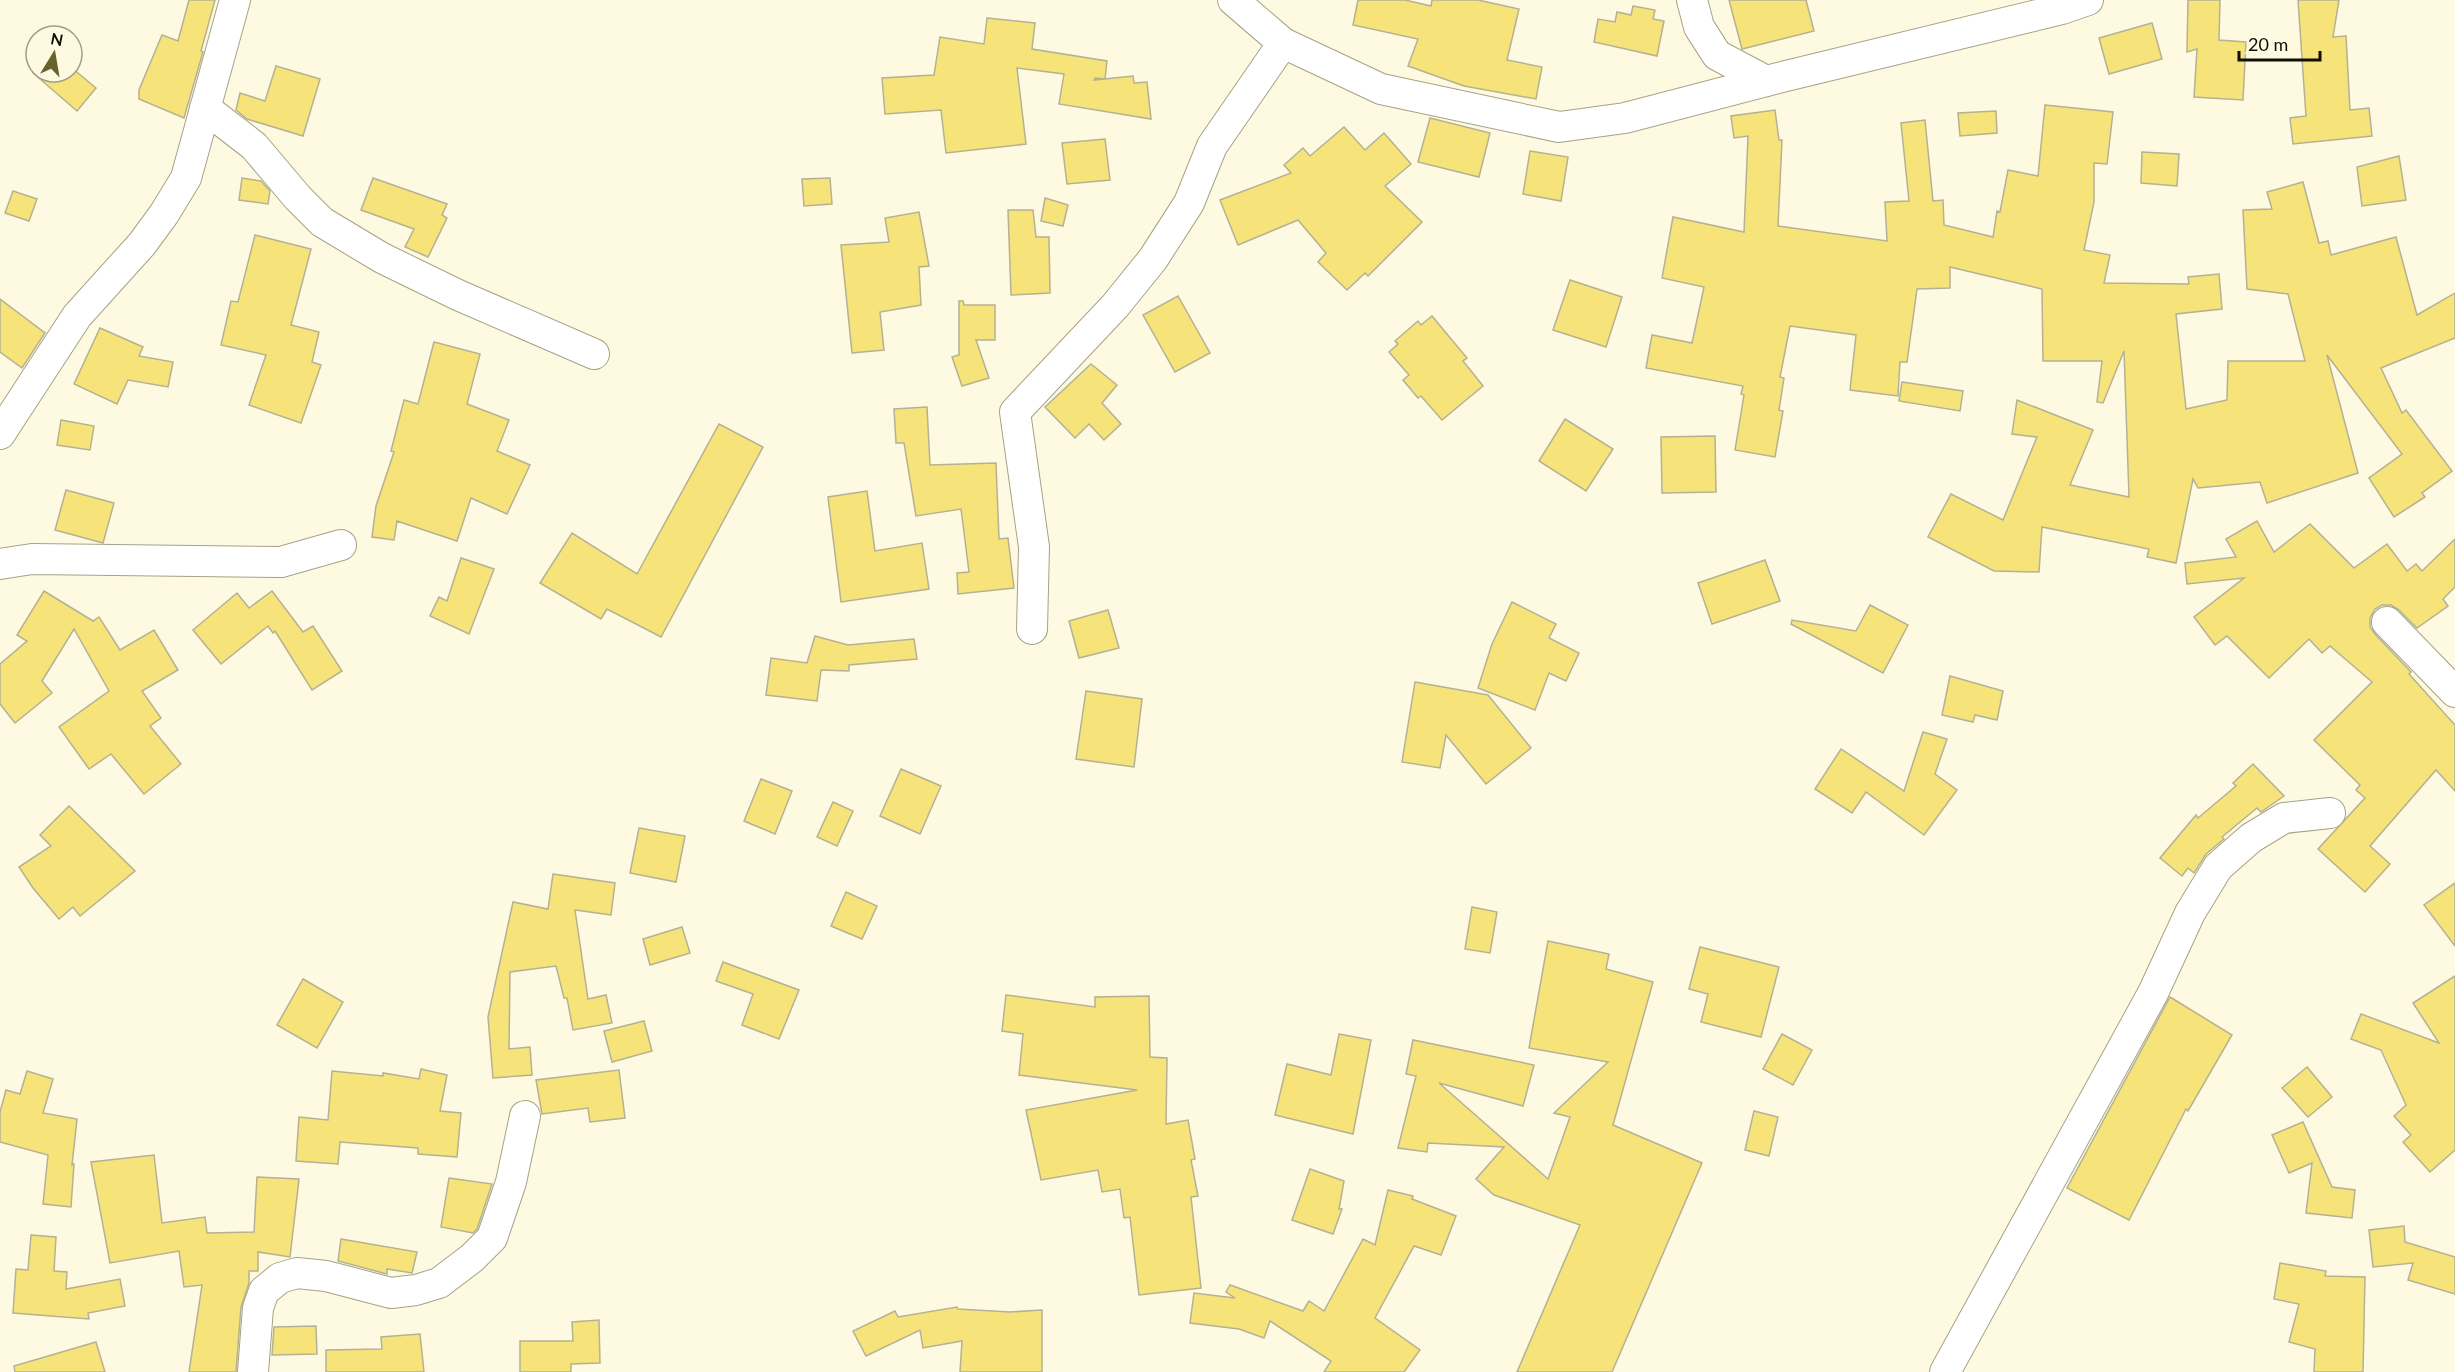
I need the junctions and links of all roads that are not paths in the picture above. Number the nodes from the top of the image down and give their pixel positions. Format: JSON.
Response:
{"nodes":[{"id":1,"x":235,"y":0,"type":"edge"},
{"id":2,"x":1233,"y":0,"type":"edge"},
{"id":3,"x":1692,"y":0,"type":"edge"},
{"id":4,"x":2088,"y":0,"type":"edge"},
{"id":5,"x":1283,"y":43,"type":"junction"},
{"id":6,"x":1766,"y":81,"type":"junction"},
{"id":7,"x":205,"y":108,"type":"junction"},
{"id":8,"x":594,"y":354,"type":"dead end"},
{"id":9,"x":0,"y":434,"type":"edge"},
{"id":10,"x":341,"y":545,"type":"dead end"},
{"id":11,"x":0,"y":564,"type":"edge"},
{"id":12,"x":2387,"y":622,"type":"dead end"},
{"id":13,"x":1032,"y":629,"type":"dead end"},
{"id":14,"x":2455,"y":692,"type":"edge"},
{"id":15,"x":2330,"y":813,"type":"dead end"},
{"id":16,"x":525,"y":1116,"type":"dead end"},
{"id":17,"x":254,"y":1372,"type":"edge"},
{"id":18,"x":1945,"y":1372,"type":"edge"}],
"edges":[{"from":1,"to":7,"type":"street"},
{"from":2,"to":5,"type":"street"},
{"from":3,"to":6,"type":"street"},
{"from":4,"to":6,"type":"street"},
{"from":5,"to":6,"type":"street"},
{"from":5,"to":13,"type":"street"},
{"from":7,"to":8,"type":"street"},
{"from":7,"to":9,"type":"street"},
{"from":10,"to":11,"type":"street"},
{"from":12,"to":14,"type":"street"},
{"from":15,"to":18,"type":"street"},
{"from":16,"to":17,"type":"street"}]}
